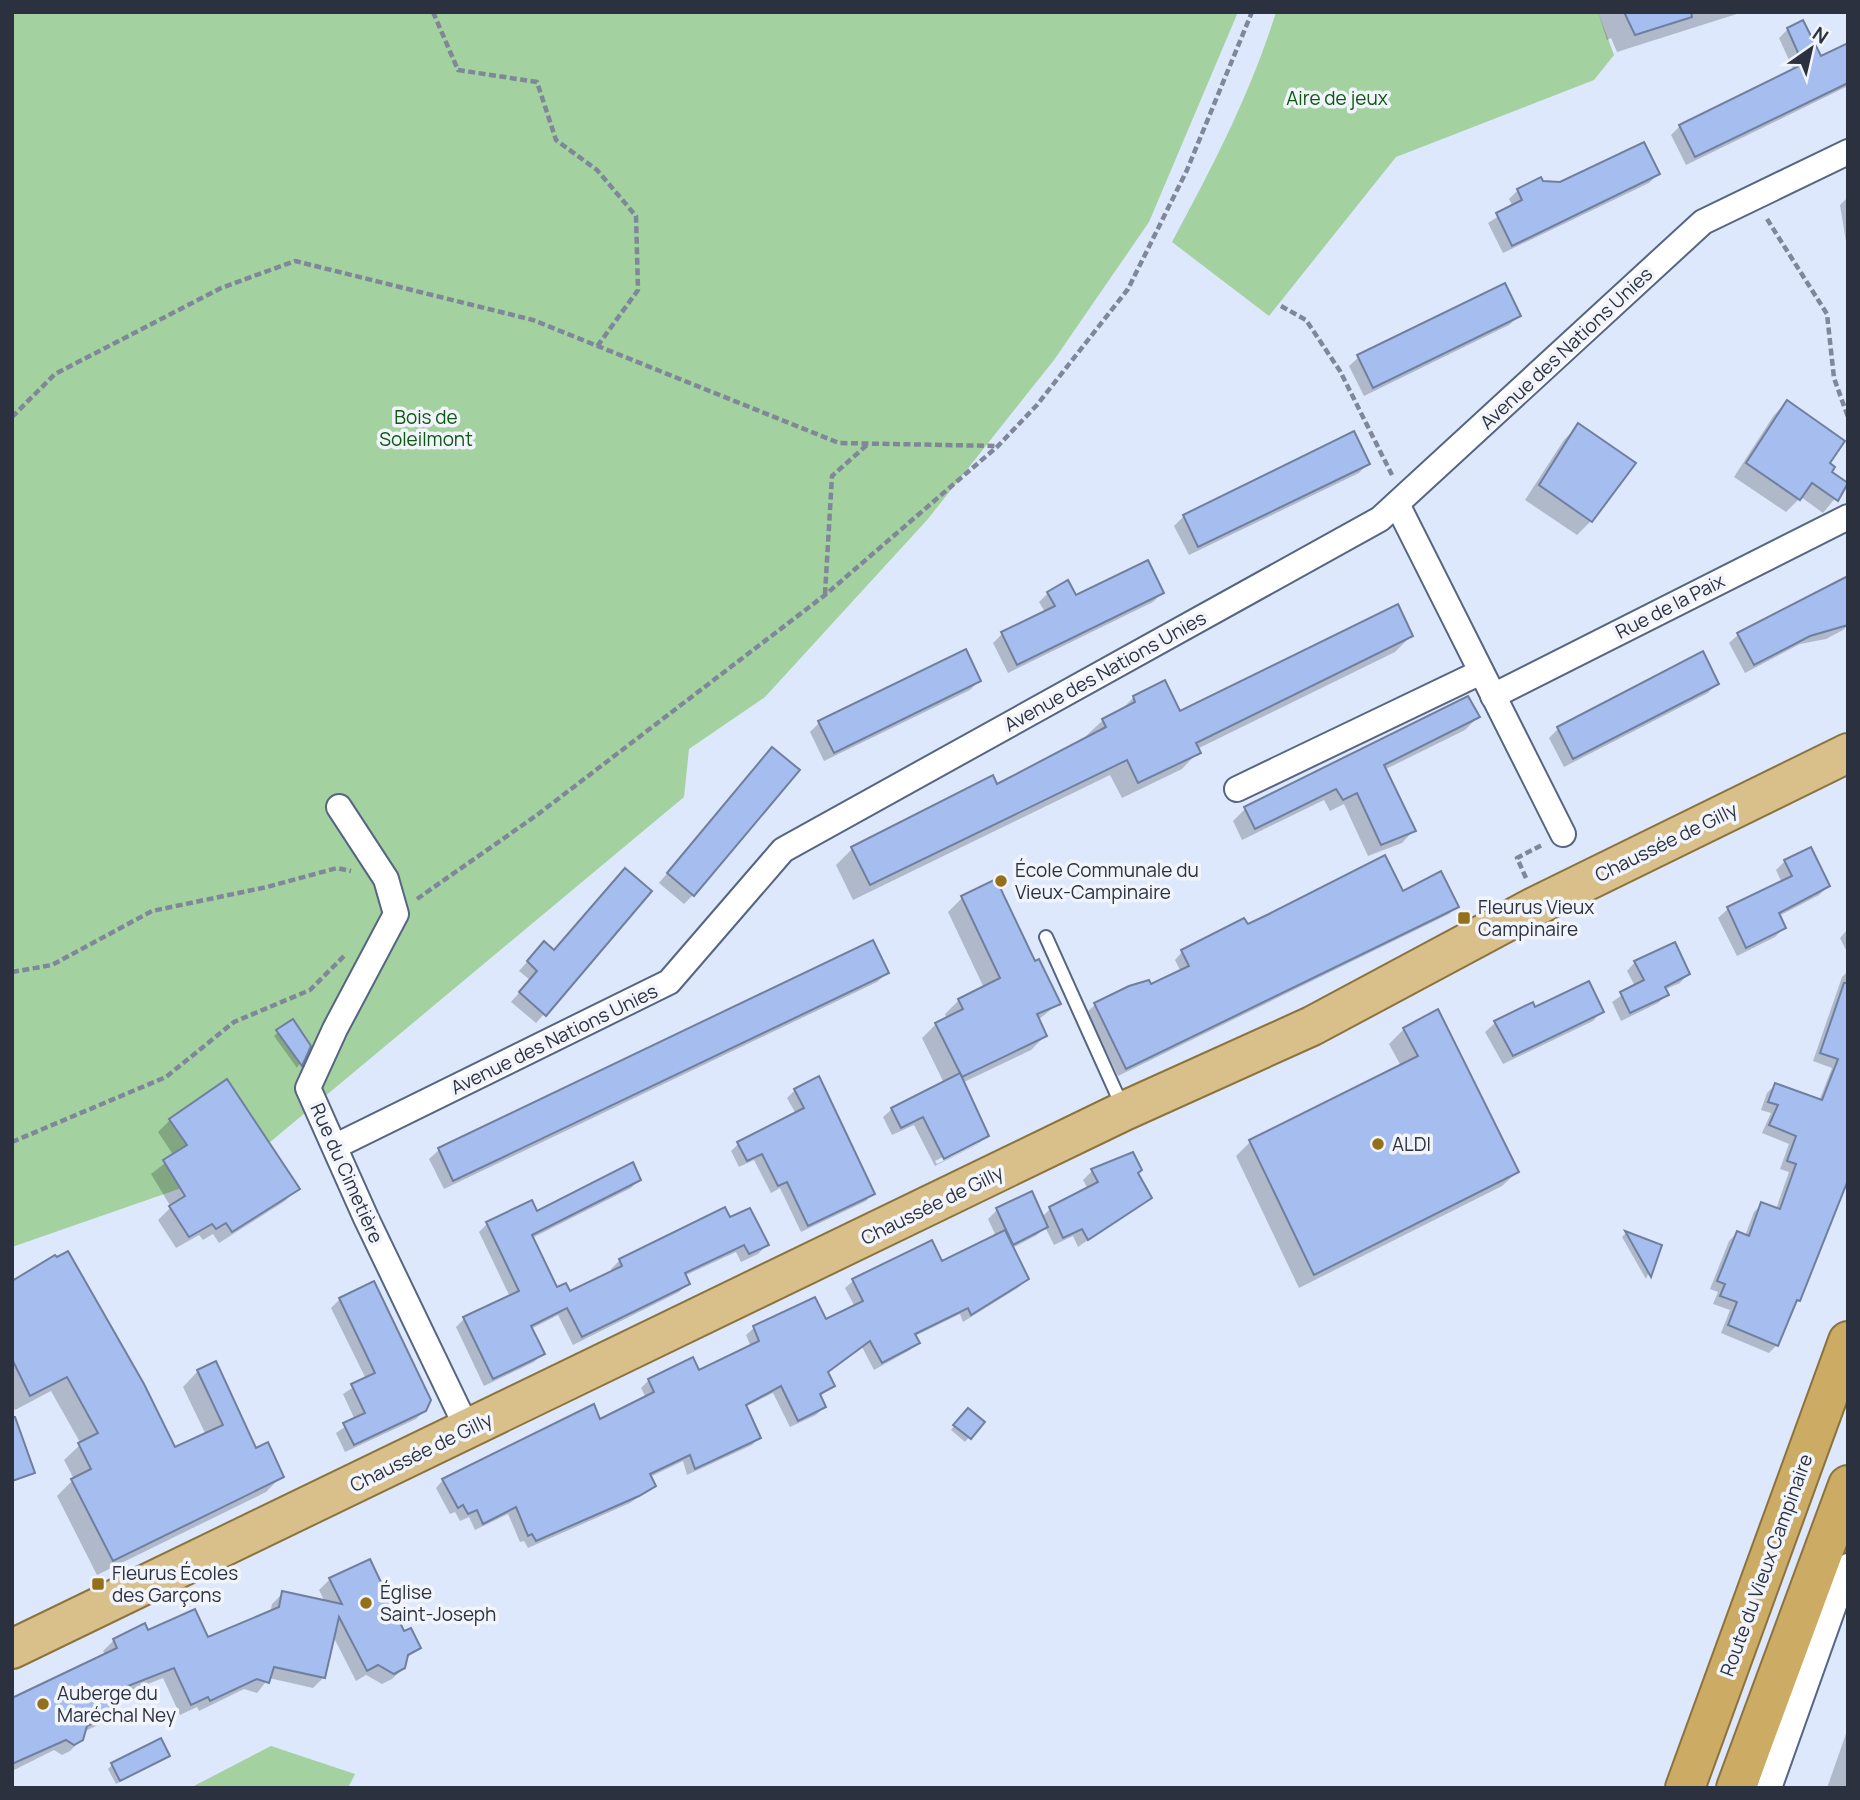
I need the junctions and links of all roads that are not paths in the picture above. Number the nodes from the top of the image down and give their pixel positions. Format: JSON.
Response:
{"nodes":[{"id":1,"x":1848,"y":152,"type":"edge"},
{"id":2,"x":1400,"y":501,"type":"junction"},
{"id":3,"x":1848,"y":517,"type":"edge"},
{"id":4,"x":1481,"y":672,"type":"junction"},
{"id":5,"x":1493,"y":695,"type":"junction"},
{"id":6,"x":1848,"y":753,"type":"edge"},
{"id":7,"x":1237,"y":789,"type":"dead end"},
{"id":8,"x":339,"y":807,"type":"dead end"},
{"id":9,"x":1563,"y":834,"type":"road end"},
{"id":10,"x":1046,"y":937,"type":"dead end"},
{"id":11,"x":1124,"y":1111,"type":"junction"},
{"id":12,"x":336,"y":1146,"type":"junction"},
{"id":13,"x":1848,"y":1341,"type":"edge"},
{"id":14,"x":468,"y":1430,"type":"junction"},
{"id":15,"x":1848,"y":1485,"type":"edge"},
{"id":16,"x":1848,"y":1566,"type":"edge"},
{"id":17,"x":12,"y":1649,"type":"edge"},
{"id":18,"x":1685,"y":1788,"type":"edge"},
{"id":19,"x":1736,"y":1788,"type":"edge"},
{"id":20,"x":1769,"y":1788,"type":"edge"}],
"edges":[{"from":1,"to":2,"type":"street","name":"Avenue des Nations Unies"},
{"from":2,"to":4,"type":"street"},
{"from":2,"to":12,"type":"street","name":"Avenue des Nations Unies"},
{"from":3,"to":5,"type":"street","name":"Rue de la Paix"},
{"from":4,"to":5,"type":"street"},
{"from":4,"to":7,"type":"street"},
{"from":5,"to":9,"type":"street"},
{"from":6,"to":11,"type":"main road","name":"Chaussée de Gilly"},
{"from":8,"to":12,"type":"street","name":"Rue du Cimetière"},
{"from":10,"to":11,"type":"lane"},
{"from":11,"to":14,"type":"main road","name":"Chaussée de Gilly"},
{"from":12,"to":14,"type":"street","name":"Rue du Cimetière"},
{"from":13,"to":18,"type":"highway","name":"Route du Vieux Campinaire"},
{"from":14,"to":17,"type":"main road","name":"Chaussée de Gilly"},
{"from":15,"to":19,"type":"highway"},
{"from":16,"to":20,"type":"street"}]}
